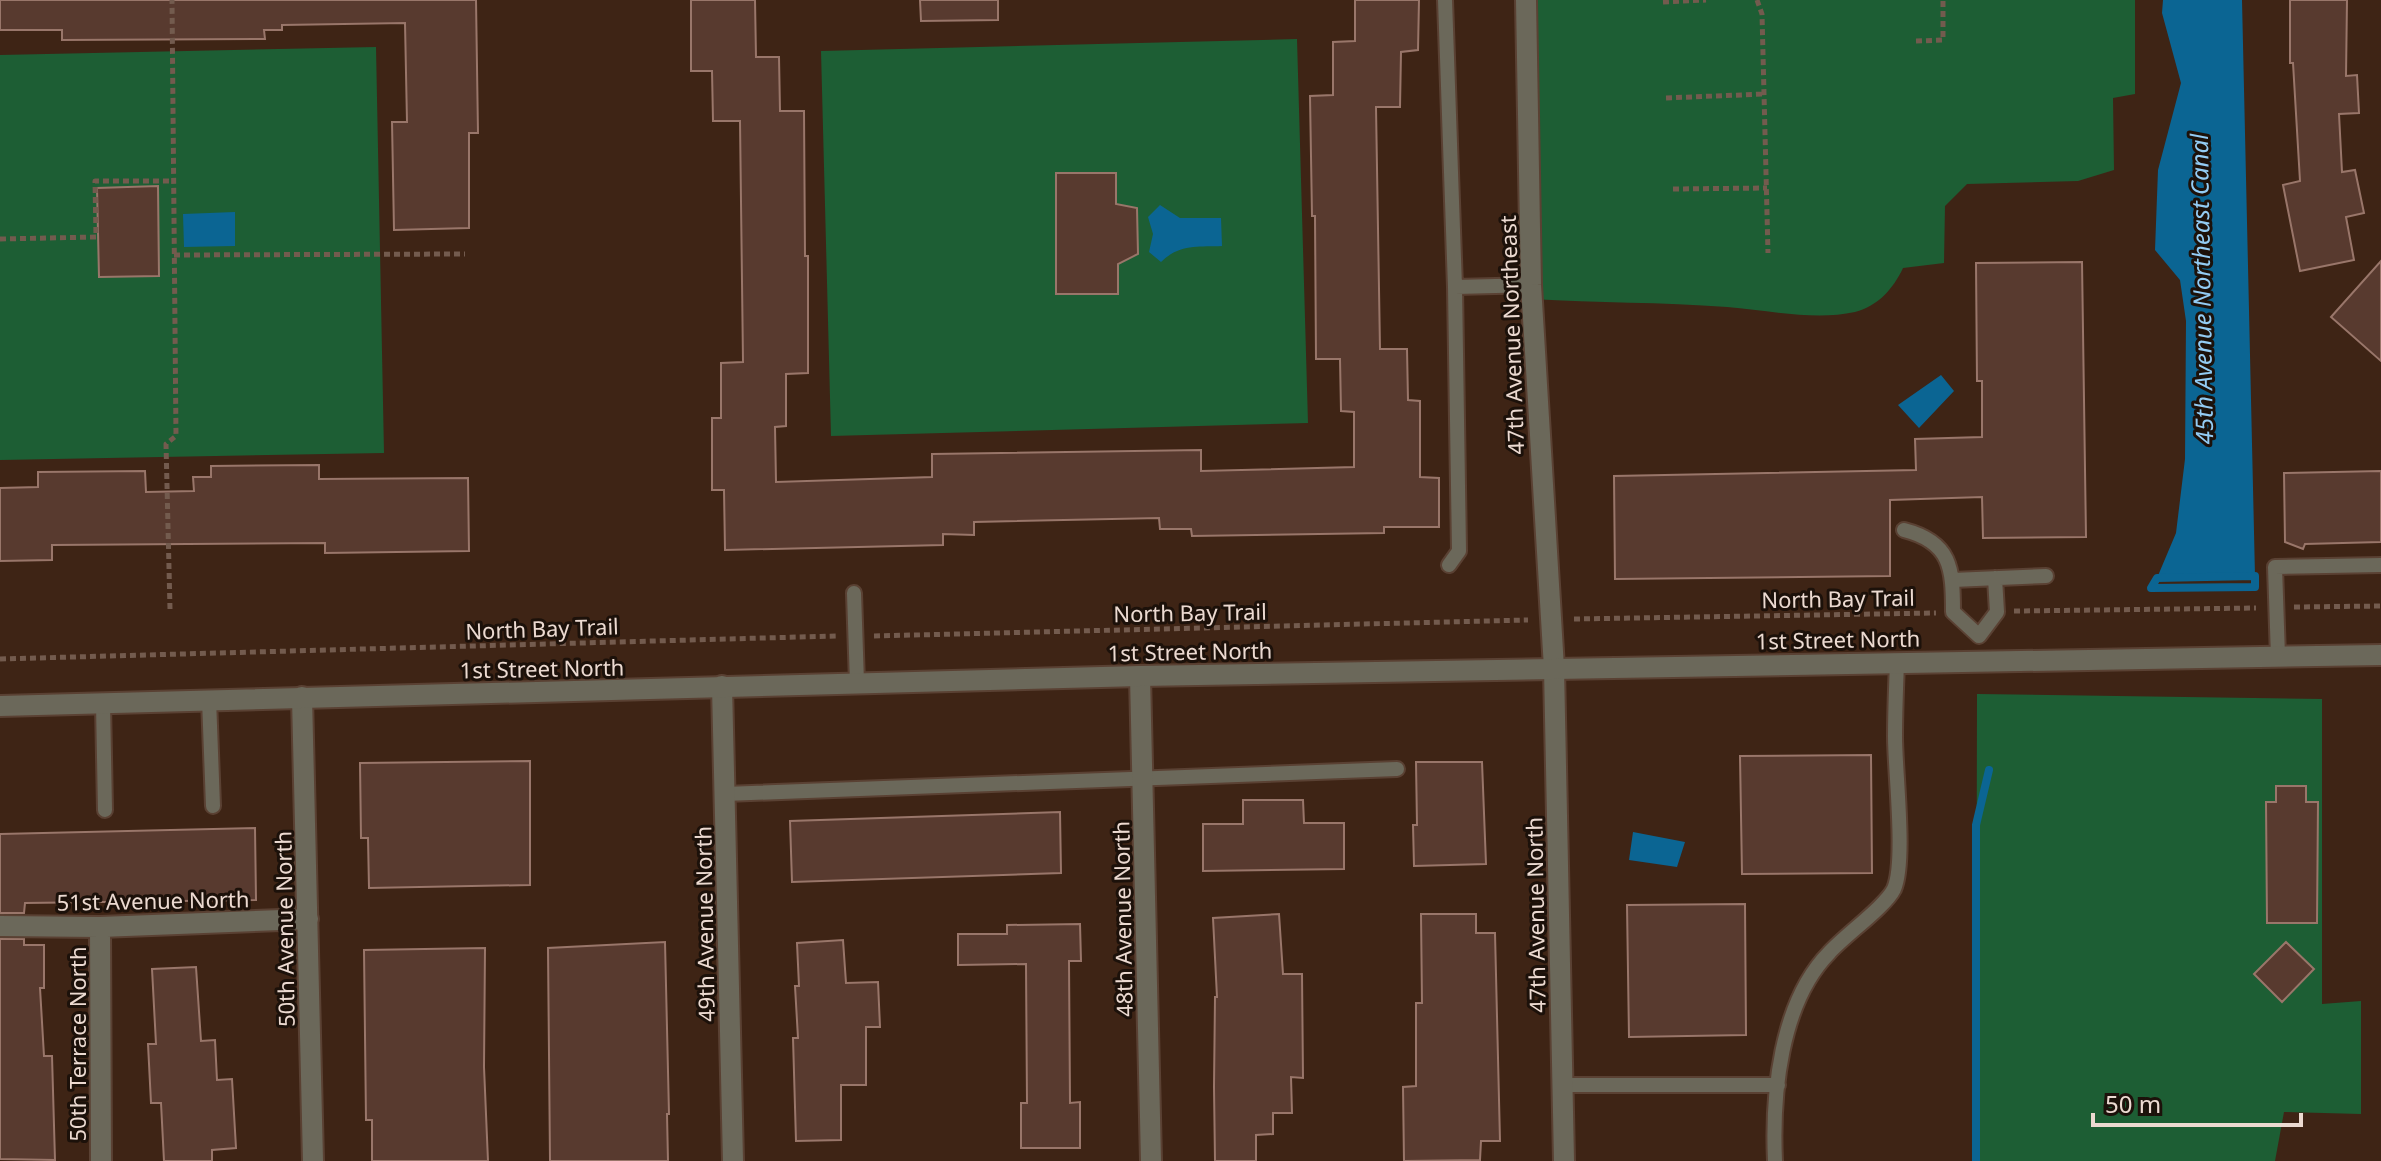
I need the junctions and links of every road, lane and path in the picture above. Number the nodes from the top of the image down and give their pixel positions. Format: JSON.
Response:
{"nodes":[{"id":1,"x":172,"y":0,"type":"edge"},
{"id":2,"x":1445,"y":0,"type":"edge"},
{"id":3,"x":1526,"y":0,"type":"edge"},
{"id":4,"x":1706,"y":0,"type":"edge"},
{"id":5,"x":1757,"y":0,"type":"edge"},
{"id":6,"x":1943,"y":0,"type":"edge"},
{"id":7,"x":1663,"y":2,"type":"edge"},
{"id":8,"x":1916,"y":41,"type":"dead end"},
{"id":9,"x":1764,"y":94,"type":"junction"},
{"id":10,"x":1666,"y":98,"type":"dead end"},
{"id":11,"x":173,"y":181,"type":"junction"},
{"id":12,"x":1767,"y":188,"type":"junction"},
{"id":13,"x":1673,"y":189,"type":"dead end"},
{"id":14,"x":0,"y":239,"type":"edge"},
{"id":15,"x":1768,"y":253,"type":"dead end"},
{"id":16,"x":465,"y":254,"type":"dead end"},
{"id":17,"x":174,"y":255,"type":"junction"},
{"id":18,"x":1531,"y":285,"type":"junction"},
{"id":19,"x":1455,"y":287,"type":"junction"},
{"id":20,"x":1904,"y":530,"type":"dead end"},
{"id":21,"x":1449,"y":565,"type":"dead end"},
{"id":22,"x":2381,"y":565,"type":"edge"},
{"id":23,"x":2046,"y":576,"type":"dead end"},
{"id":24,"x":1995,"y":578,"type":"junction"},
{"id":25,"x":1953,"y":580,"type":"junction"},
{"id":26,"x":854,"y":593,"type":"dead end"},
{"id":27,"x":2381,"y":606,"type":"edge"},
{"id":28,"x":2275,"y":608,"type":"junction"},
{"id":29,"x":170,"y":609,"type":"dead end"},
{"id":30,"x":1953,"y":612,"type":"junction"},
{"id":31,"x":1997,"y":612,"type":"junction"},
{"id":32,"x":1550,"y":620,"type":"junction"},
{"id":33,"x":856,"y":636,"type":"junction"},
{"id":34,"x":1979,"y":636,"type":"junction"},
{"id":35,"x":2381,"y":655,"type":"edge"},
{"id":36,"x":2278,"y":657,"type":"junction"},
{"id":37,"x":0,"y":659,"type":"edge"},
{"id":38,"x":1980,"y":660,"type":"junction"},
{"id":39,"x":1897,"y":663,"type":"junction"},
{"id":40,"x":1554,"y":668,"type":"junction"},
{"id":41,"x":1140,"y":676,"type":"junction"},
{"id":42,"x":857,"y":683,"type":"junction"},
{"id":43,"x":722,"y":686,"type":"junction"},
{"id":44,"x":302,"y":697,"type":"junction"},
{"id":45,"x":209,"y":699,"type":"junction"},
{"id":46,"x":103,"y":703,"type":"junction"},
{"id":47,"x":0,"y":706,"type":"edge"},
{"id":48,"x":1397,"y":769,"type":"dead end"},
{"id":49,"x":1142,"y":780,"type":"junction"},
{"id":50,"x":725,"y":794,"type":"junction"},
{"id":51,"x":213,"y":806,"type":"dead end"},
{"id":52,"x":105,"y":810,"type":"dead end"},
{"id":53,"x":308,"y":919,"type":"junction"},
{"id":54,"x":0,"y":926,"type":"edge"},
{"id":55,"x":100,"y":927,"type":"junction"},
{"id":56,"x":1562,"y":1085,"type":"junction"},
{"id":57,"x":1778,"y":1085,"type":"junction"},
{"id":58,"x":101,"y":1161,"type":"edge"},
{"id":59,"x":313,"y":1161,"type":"edge"},
{"id":60,"x":733,"y":1161,"type":"edge"},
{"id":61,"x":1151,"y":1161,"type":"edge"},
{"id":62,"x":1564,"y":1161,"type":"edge"},
{"id":63,"x":1775,"y":1161,"type":"edge"}],
"edges":[{"from":1,"to":11,"type":"path"},
{"from":2,"to":19,"type":"lane"},
{"from":3,"to":18,"type":"street","name":"47th Avenue Northeast"},
{"from":4,"to":7,"type":"path"},
{"from":5,"to":9,"type":"path"},
{"from":6,"to":8,"type":"path"},
{"from":9,"to":10,"type":"path"},
{"from":9,"to":12,"type":"path"},
{"from":11,"to":14,"type":"path"},
{"from":11,"to":17,"type":"path"},
{"from":12,"to":13,"type":"path"},
{"from":12,"to":15,"type":"path"},
{"from":16,"to":17,"type":"path"},
{"from":17,"to":29,"type":"path"},
{"from":18,"to":19,"type":"lane"},
{"from":18,"to":32,"type":"street","name":"47th Avenue Northeast"},
{"from":19,"to":21,"type":"lane"},
{"from":20,"to":25,"type":"lane"},
{"from":22,"to":28,"type":"lane"},
{"from":23,"to":24,"type":"lane"},
{"from":24,"to":25,"type":"lane"},
{"from":24,"to":31,"type":"lane"},
{"from":25,"to":30,"type":"lane"},
{"from":26,"to":33,"type":"lane"},
{"from":27,"to":28,"type":"path"},
{"from":28,"to":31,"type":"path"},
{"from":28,"to":36,"type":"lane"},
{"from":30,"to":32,"type":"path","name":"North Bay Trail"},
{"from":30,"to":34,"type":"lane"},
{"from":31,"to":34,"type":"lane"},
{"from":32,"to":33,"type":"path","name":"North Bay Trail"},
{"from":32,"to":40,"type":"street","name":"47th Avenue Northeast"},
{"from":33,"to":37,"type":"path","name":"North Bay Trail"},
{"from":33,"to":42,"type":"lane"},
{"from":34,"to":38,"type":"lane"},
{"from":35,"to":36,"type":"street","name":"1st Street North"},
{"from":36,"to":38,"type":"street","name":"1st Street North"},
{"from":38,"to":39,"type":"street","name":"1st Street North"},
{"from":39,"to":40,"type":"street","name":"1st Street North"},
{"from":39,"to":57,"type":"lane"},
{"from":40,"to":41,"type":"street","name":"1st Street North"},
{"from":40,"to":56,"type":"street","name":"47th Avenue North"},
{"from":41,"to":42,"type":"street","name":"1st Street North"},
{"from":41,"to":49,"type":"street","name":"48th Avenue North"},
{"from":42,"to":43,"type":"street","name":"1st Street North"},
{"from":43,"to":44,"type":"street","name":"1st Street North"},
{"from":43,"to":50,"type":"street","name":"49th Avenue North"},
{"from":44,"to":45,"type":"street","name":"1st Street North"},
{"from":44,"to":53,"type":"street","name":"50th Avenue North"},
{"from":45,"to":46,"type":"street","name":"1st Street North"},
{"from":45,"to":51,"type":"lane"},
{"from":46,"to":47,"type":"street","name":"1st Street North"},
{"from":46,"to":52,"type":"lane"},
{"from":48,"to":49,"type":"lane"},
{"from":49,"to":50,"type":"lane"},
{"from":49,"to":61,"type":"street","name":"48th Avenue North"},
{"from":50,"to":60,"type":"street","name":"49th Avenue North"},
{"from":53,"to":55,"type":"street","name":"51st Avenue North"},
{"from":53,"to":59,"type":"street","name":"50th Avenue North"},
{"from":54,"to":55,"type":"street","name":"51st Avenue North"},
{"from":55,"to":58,"type":"street","name":"50th Terrace North"},
{"from":56,"to":57,"type":"lane"},
{"from":56,"to":62,"type":"street","name":"47th Avenue North"},
{"from":57,"to":63,"type":"lane"}]}
